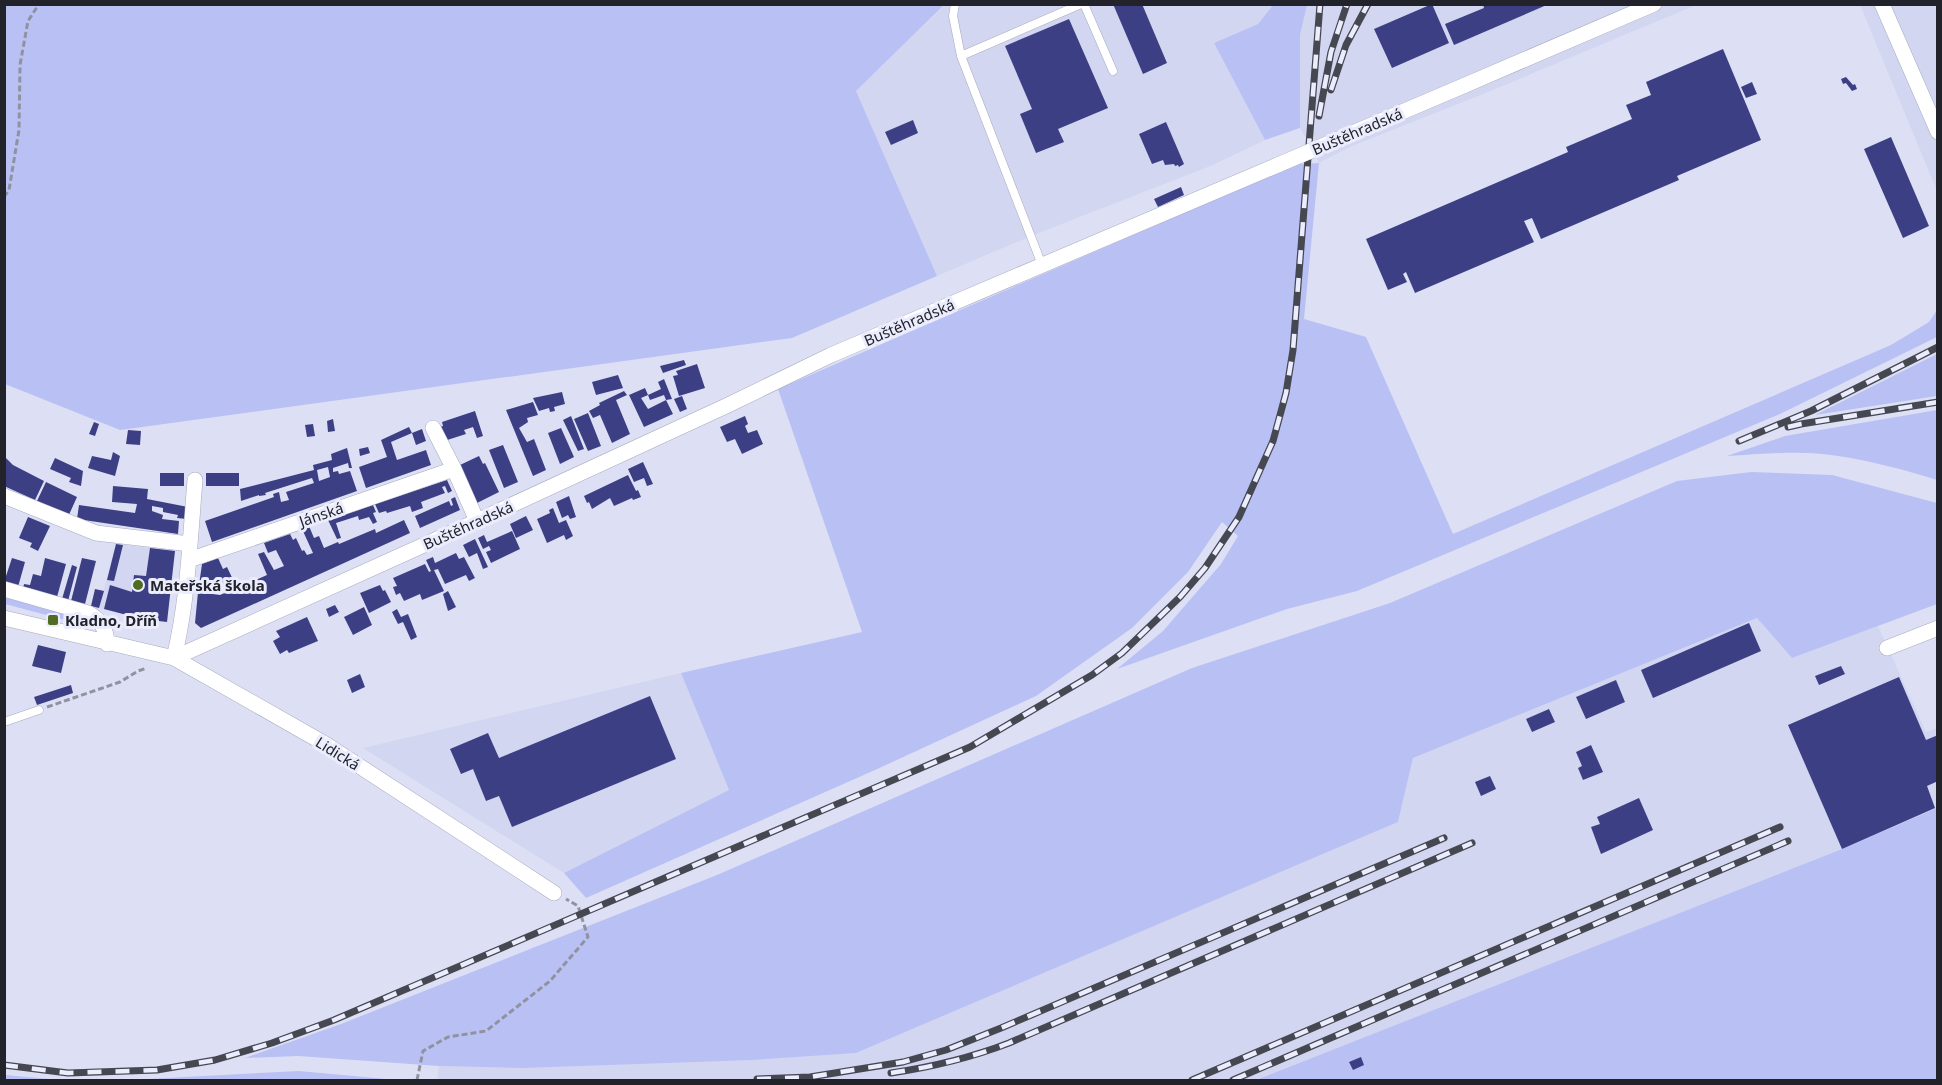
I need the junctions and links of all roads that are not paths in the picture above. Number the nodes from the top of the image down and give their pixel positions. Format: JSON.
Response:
{"nodes":[{"id":1,"x":954,"y":4,"type":"edge"},
{"id":2,"x":1083,"y":4,"type":"edge"},
{"id":3,"x":1654,"y":4,"type":"edge"},
{"id":4,"x":1882,"y":4,"type":"edge"},
{"id":5,"x":961,"y":56,"type":"junction"},
{"id":6,"x":1113,"y":71,"type":"dead end"},
{"id":7,"x":1938,"y":132,"type":"edge"},
{"id":8,"x":1042,"y":265,"type":"junction"},
{"id":9,"x":433,"y":428,"type":"dead end"},
{"id":10,"x":454,"y":469,"type":"junction"},
{"id":11,"x":195,"y":480,"type":"dead end"},
{"id":12,"x":4,"y":496,"type":"edge"},
{"id":13,"x":477,"y":521,"type":"junction"},
{"id":14,"x":190,"y":544,"type":"junction"},
{"id":15,"x":189,"y":560,"type":"junction"},
{"id":16,"x":4,"y":589,"type":"edge"},
{"id":17,"x":4,"y":618,"type":"edge"},
{"id":18,"x":1938,"y":628,"type":"edge"},
{"id":19,"x":107,"y":644,"type":"junction"},
{"id":20,"x":1887,"y":648,"type":"dead end"},
{"id":21,"x":174,"y":658,"type":"junction"},
{"id":22,"x":39,"y":710,"type":"road end"},
{"id":23,"x":4,"y":722,"type":"edge"},
{"id":24,"x":554,"y":892,"type":"road end"}],
"edges":[{"from":1,"to":5,"type":"lane"},
{"from":2,"to":5,"type":"lane"},
{"from":2,"to":6,"type":"lane"},
{"from":3,"to":8,"type":"street","name":"Buštěhradská","bridge":true},
{"from":4,"to":7,"type":"street"},
{"from":5,"to":8,"type":"lane"},
{"from":8,"to":13,"type":"street","name":"Buštěhradská"},
{"from":9,"to":10,"type":"street"},
{"from":10,"to":13,"type":"street"},
{"from":10,"to":15,"type":"street","name":"Jánská"},
{"from":11,"to":14,"type":"street"},
{"from":12,"to":14,"type":"street"},
{"from":13,"to":21,"type":"street","name":"Buštěhradská"},
{"from":14,"to":15,"type":"street"},
{"from":15,"to":21,"type":"street"},
{"from":16,"to":19,"type":"street"},
{"from":17,"to":19,"type":"street","name":"Lidická"},
{"from":18,"to":20,"type":"street"},
{"from":19,"to":21,"type":"street","name":"Lidická"},
{"from":21,"to":24,"type":"street","name":"Lidická"},
{"from":22,"to":23,"type":"lane"}]}
